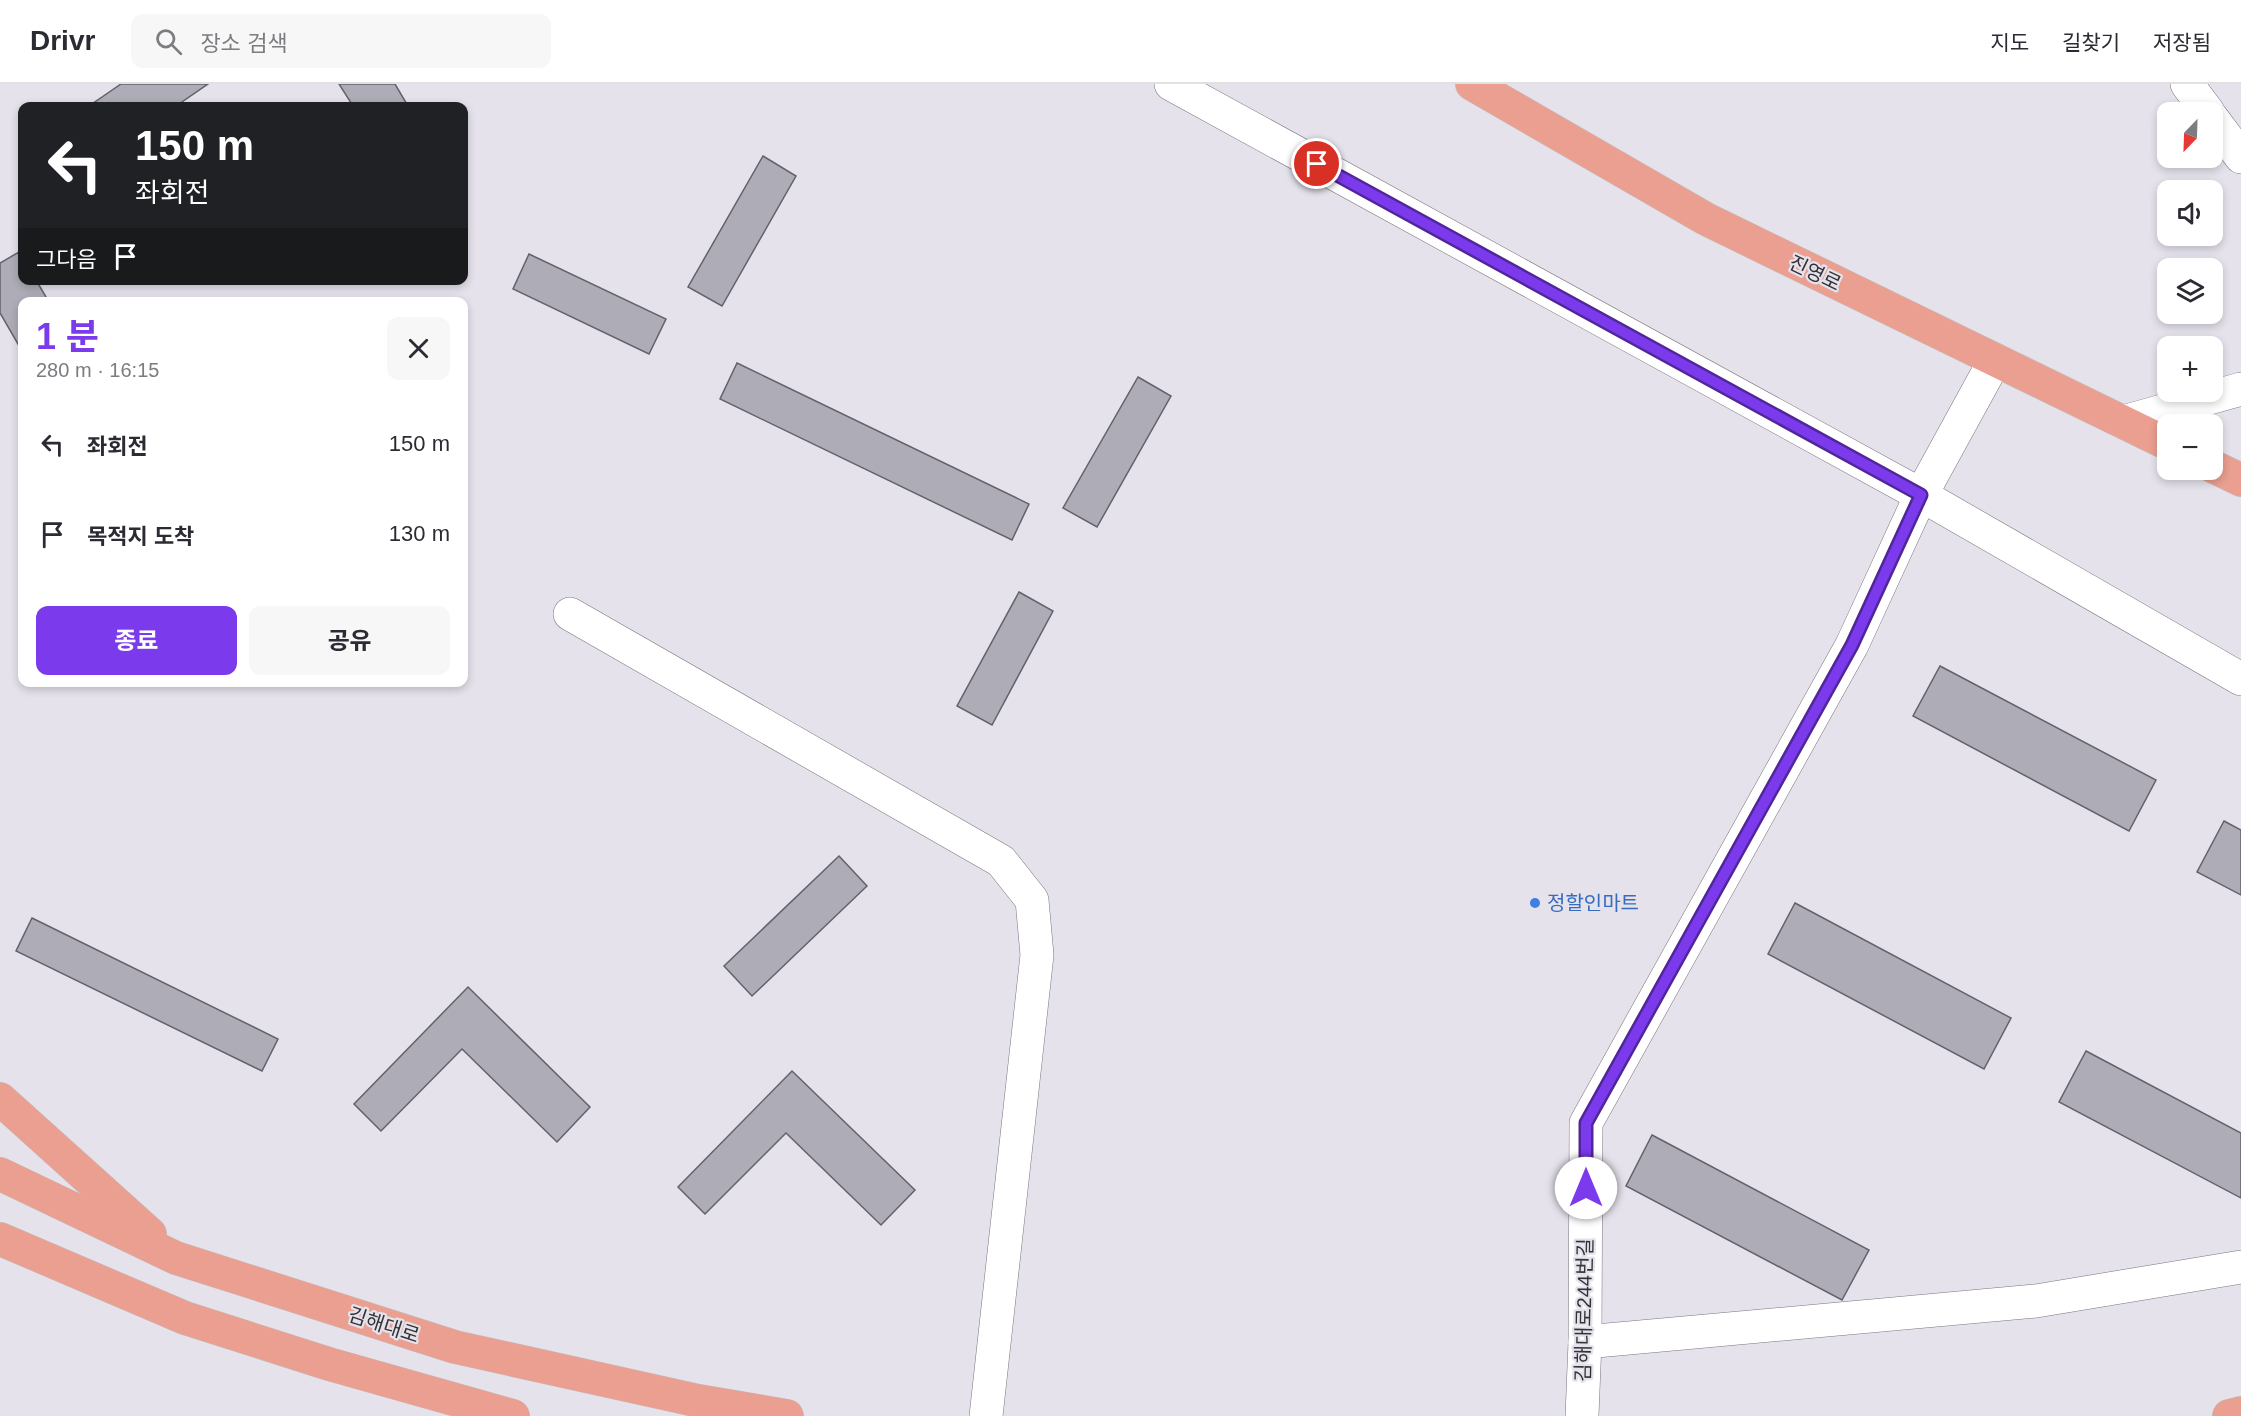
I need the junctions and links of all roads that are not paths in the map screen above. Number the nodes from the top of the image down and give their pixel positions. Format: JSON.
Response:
{"nodes":[{"id":1,"x":1171,"y":84,"type":"edge"},
{"id":2,"x":1472,"y":84,"type":"edge"},
{"id":3,"x":2187,"y":84,"type":"edge"},
{"id":4,"x":2200,"y":102,"type":"edge"},
{"id":5,"x":2223,"y":133,"type":"edge"},
{"id":6,"x":2241,"y":157,"type":"edge"},
{"id":7,"x":1995,"y":360,"type":"junction"},
{"id":8,"x":2241,"y":389,"type":"edge"},
{"id":9,"x":2123,"y":422,"type":"junction"},
{"id":10,"x":2157,"y":439,"type":"edge"},
{"id":11,"x":2223,"y":471,"type":"edge"},
{"id":12,"x":2241,"y":480,"type":"edge"},
{"id":13,"x":1921,"y":495,"type":"junction"},
{"id":14,"x":570,"y":614,"type":"dead end"},
{"id":15,"x":2241,"y":679,"type":"edge"},
{"id":16,"x":0,"y":1099,"type":"edge"},
{"id":17,"x":0,"y":1174,"type":"edge"},
{"id":18,"x":0,"y":1239,"type":"edge"},
{"id":19,"x":176,"y":1258,"type":"junction"},
{"id":20,"x":2241,"y":1267,"type":"edge"},
{"id":21,"x":1585,"y":1342,"type":"junction"},
{"id":22,"x":2241,"y":1413,"type":"edge"},
{"id":23,"x":513,"y":1416,"type":"edge"},
{"id":24,"x":787,"y":1416,"type":"edge"},
{"id":25,"x":986,"y":1416,"type":"edge"},
{"id":26,"x":1582,"y":1416,"type":"edge"},
{"id":27,"x":2229,"y":1416,"type":"edge"}],
"edges":[{"from":1,"to":13,"type":"street"},
{"from":2,"to":7,"type":"main road","name":"진영로"},
{"from":3,"to":4,"type":"street"},
{"from":5,"to":6,"type":"street"},
{"from":7,"to":9,"type":"main road","name":"진영로"},
{"from":7,"to":13,"type":"street","name":"김해대로244번길"},
{"from":8,"to":9,"type":"street"},
{"from":9,"to":10,"type":"main road","name":"진영로"},
{"from":11,"to":12,"type":"main road"},
{"from":13,"to":15,"type":"street"},
{"from":13,"to":21,"type":"street","name":"김해대로244번길"},
{"from":14,"to":25,"type":"street"},
{"from":16,"to":19,"type":"main road"},
{"from":17,"to":19,"type":"main road","name":"김해대로"},
{"from":18,"to":23,"type":"main road"},
{"from":19,"to":24,"type":"main road","name":"김해대로"},
{"from":20,"to":21,"type":"street"},
{"from":21,"to":26,"type":"street","name":"김해대로244번길"},
{"from":22,"to":27,"type":"main road"}]}
